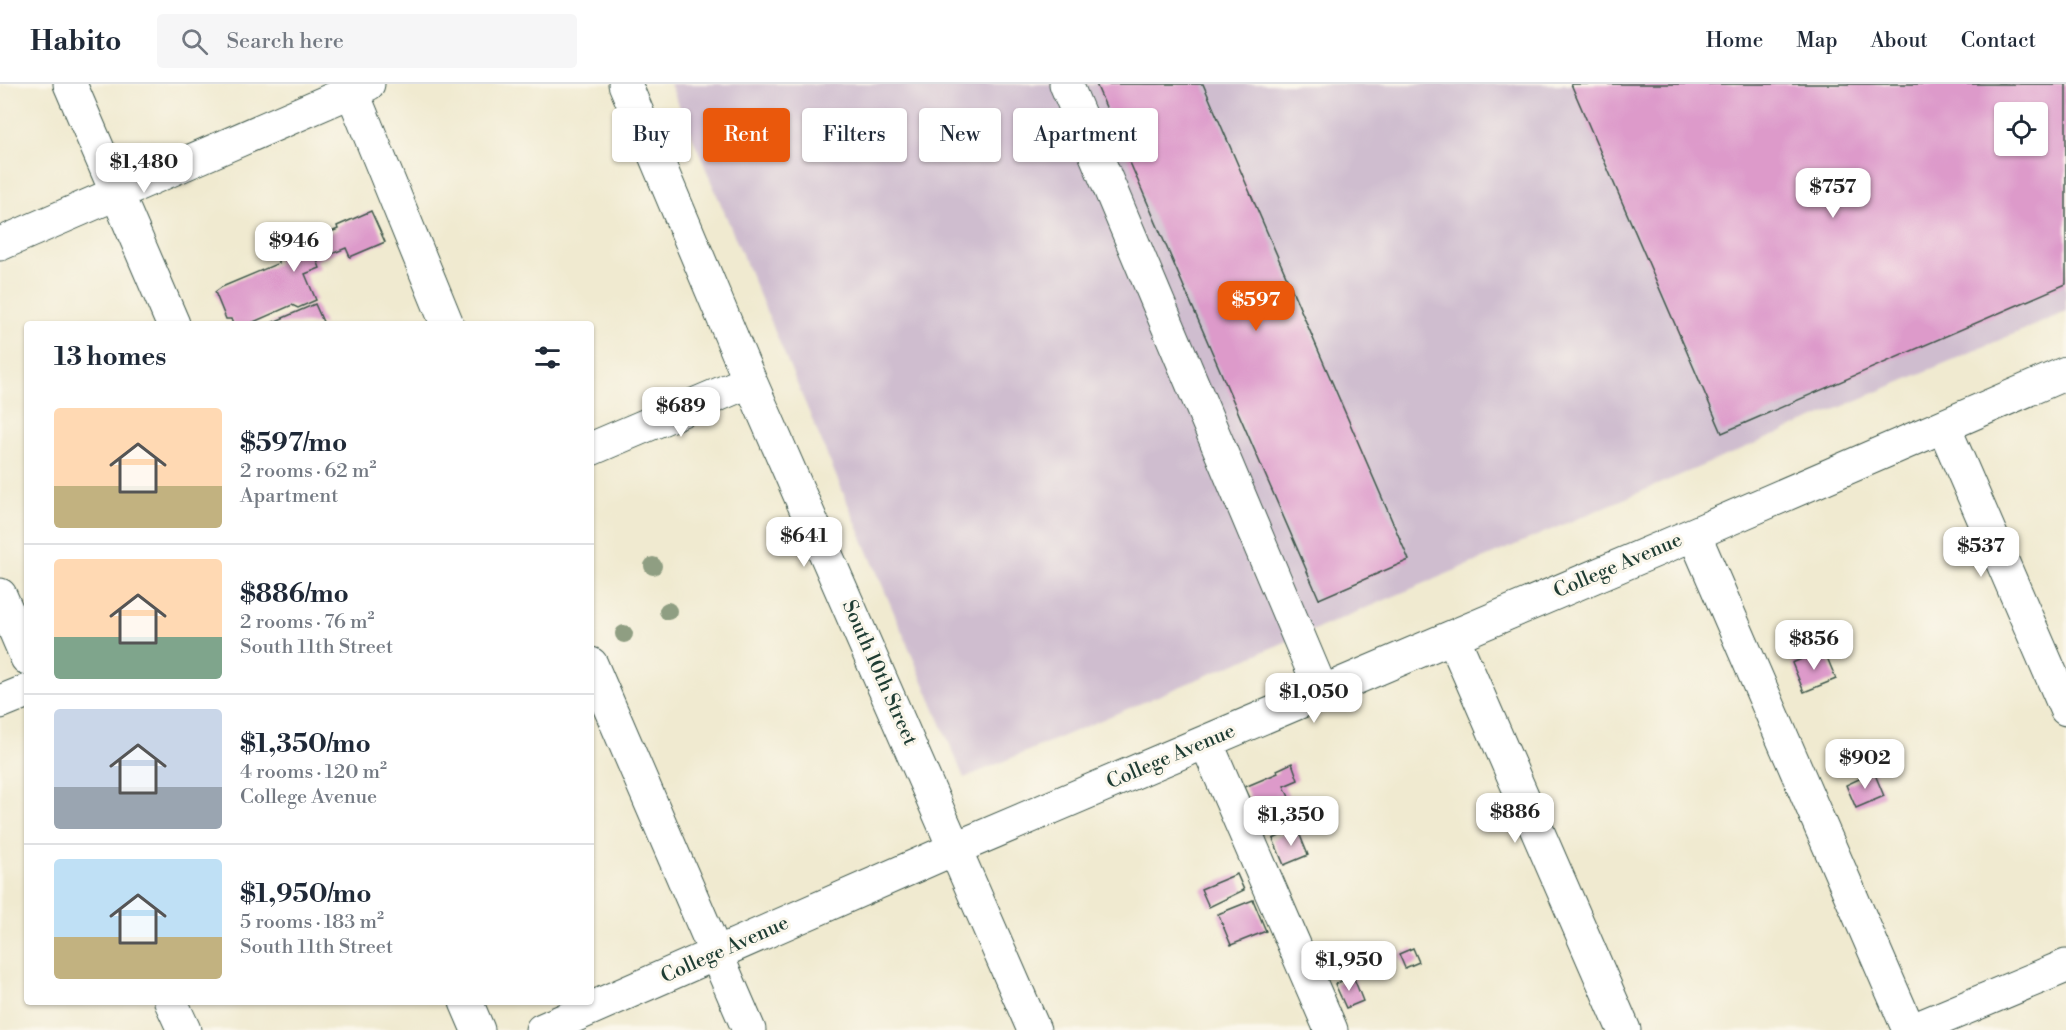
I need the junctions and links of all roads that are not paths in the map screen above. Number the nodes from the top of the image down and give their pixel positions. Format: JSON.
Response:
{"nodes":[{"id":1,"x":70,"y":84,"type":"edge"},
{"id":2,"x":625,"y":84,"type":"edge"},
{"id":3,"x":1066,"y":84,"type":"edge"},
{"id":4,"x":356,"y":86,"type":"edge"},
{"id":5,"x":116,"y":194,"type":"junction"},
{"id":6,"x":0,"y":244,"type":"edge"},
{"id":7,"x":172,"y":321,"type":"edge"},
{"id":8,"x":446,"y":321,"type":"edge"},
{"id":9,"x":2066,"y":373,"type":"edge"},
{"id":10,"x":750,"y":381,"type":"junction"},
{"id":11,"x":1944,"y":427,"type":"junction"},
{"id":12,"x":594,"y":448,"type":"edge"},
{"id":13,"x":1694,"y":534,"type":"junction"},
{"id":14,"x":0,"y":595,"type":"edge"},
{"id":15,"x":1453,"y":637,"type":"junction"},
{"id":16,"x":24,"y":650,"type":"edge"},
{"id":17,"x":594,"y":671,"type":"edge"},
{"id":18,"x":24,"y":692,"type":"edge"},
{"id":19,"x":1322,"y":692,"type":"junction"},
{"id":20,"x":0,"y":702,"type":"edge"},
{"id":21,"x":2066,"y":709,"type":"edge"},
{"id":22,"x":1206,"y":742,"type":"junction"},
{"id":23,"x":956,"y":848,"type":"junction"},
{"id":24,"x":717,"y":953,"type":"junction"},
{"id":25,"x":2066,"y":966,"type":"edge"},
{"id":26,"x":172,"y":1005,"type":"edge"},
{"id":27,"x":467,"y":1005,"type":"edge"},
{"id":28,"x":184,"y":1030,"type":"edge"},
{"id":29,"x":478,"y":1030,"type":"edge"},
{"id":30,"x":542,"y":1030,"type":"edge"},
{"id":31,"x":749,"y":1030,"type":"edge"},
{"id":32,"x":1034,"y":1030,"type":"edge"},
{"id":33,"x":1331,"y":1030,"type":"edge"},
{"id":34,"x":1624,"y":1030,"type":"edge"},
{"id":35,"x":1911,"y":1030,"type":"edge"}],
"edges":[{"from":1,"to":5,"type":"street"},
{"from":2,"to":10,"type":"street","name":"South 10th Street"},
{"from":3,"to":19,"type":"street"},
{"from":4,"to":5,"type":"street"},
{"from":4,"to":8,"type":"street"},
{"from":5,"to":6,"type":"street"},
{"from":5,"to":7,"type":"street"},
{"from":9,"to":11,"type":"street","name":"College Avenue"},
{"from":10,"to":12,"type":"street"},
{"from":10,"to":23,"type":"street","name":"South 10th Street"},
{"from":11,"to":13,"type":"street","name":"College Avenue"},
{"from":11,"to":21,"type":"street"},
{"from":13,"to":15,"type":"street","name":"College Avenue"},
{"from":13,"to":35,"type":"street"},
{"from":14,"to":16,"type":"street"},
{"from":15,"to":19,"type":"street","name":"College Avenue"},
{"from":15,"to":34,"type":"street"},
{"from":17,"to":24,"type":"street"},
{"from":18,"to":20,"type":"street"},
{"from":19,"to":22,"type":"street","name":"College Avenue"},
{"from":22,"to":23,"type":"street","name":"College Avenue"},
{"from":22,"to":33,"type":"street"},
{"from":23,"to":24,"type":"street","name":"College Avenue"},
{"from":23,"to":32,"type":"street","name":"South 10th Street"},
{"from":24,"to":30,"type":"street","name":"College Avenue"},
{"from":24,"to":31,"type":"street"},
{"from":25,"to":35,"type":"street"},
{"from":26,"to":28,"type":"street"},
{"from":27,"to":29,"type":"street"}]}
